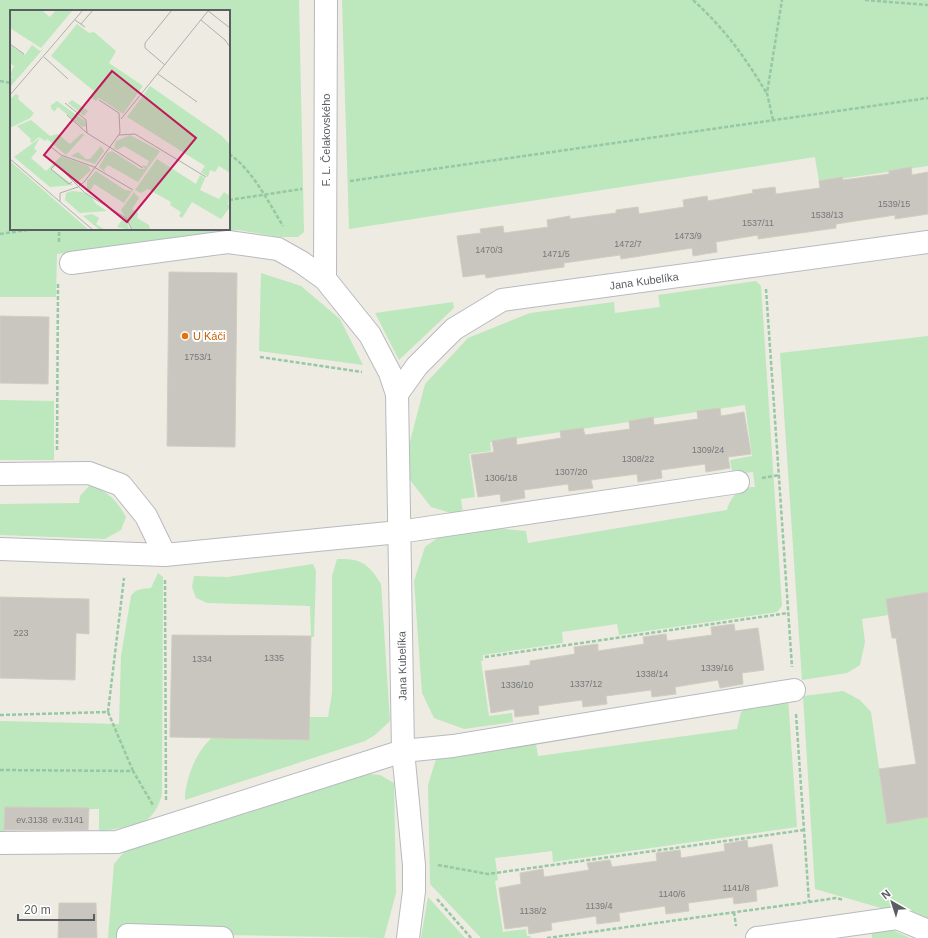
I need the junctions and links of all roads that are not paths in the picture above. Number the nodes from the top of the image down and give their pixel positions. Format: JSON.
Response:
{"nodes":[{"id":1,"x":326,"y":0,"type":"edge"},
{"id":2,"x":928,"y":242,"type":"edge"},
{"id":3,"x":71,"y":264,"type":"dead end"},
{"id":4,"x":325,"y":279,"type":"junction"},
{"id":5,"x":397,"y":394,"type":"junction"},
{"id":6,"x":0,"y":474,"type":"edge"},
{"id":7,"x":738,"y":482,"type":"dead end"},
{"id":8,"x":399,"y":532,"type":"junction"},
{"id":9,"x":0,"y":549,"type":"edge"},
{"id":10,"x":165,"y":555,"type":"junction"},
{"id":11,"x":794,"y":690,"type":"road end"},
{"id":12,"x":403,"y":751,"type":"junction"},
{"id":13,"x":0,"y":843,"type":"edge"},
{"id":14,"x":928,"y":931,"type":"edge"},
{"id":15,"x":128,"y":938,"type":"edge"},
{"id":16,"x":222,"y":938,"type":"edge"},
{"id":17,"x":408,"y":938,"type":"edge"},
{"id":18,"x":757,"y":938,"type":"edge"}],
"edges":[{"from":1,"to":4,"type":"street","name":"F. L. Čelakovského"},
{"from":2,"to":5,"type":"street","name":"Jana Kubelíka"},
{"from":3,"to":4,"type":"street","name":"Jana Kubelíka"},
{"from":4,"to":5,"type":"street","name":"Jana Kubelíka"},
{"from":5,"to":8,"type":"street","name":"Jana Kubelíka"},
{"from":6,"to":10,"type":"street"},
{"from":7,"to":8,"type":"street"},
{"from":8,"to":10,"type":"street"},
{"from":8,"to":12,"type":"street","name":"Jana Kubelíka"},
{"from":9,"to":10,"type":"street"},
{"from":11,"to":12,"type":"street"},
{"from":12,"to":13,"type":"street"},
{"from":12,"to":17,"type":"street","name":"Jana Kubelíka"},
{"from":14,"to":18,"type":"street"},
{"from":15,"to":16,"type":"street"}]}
